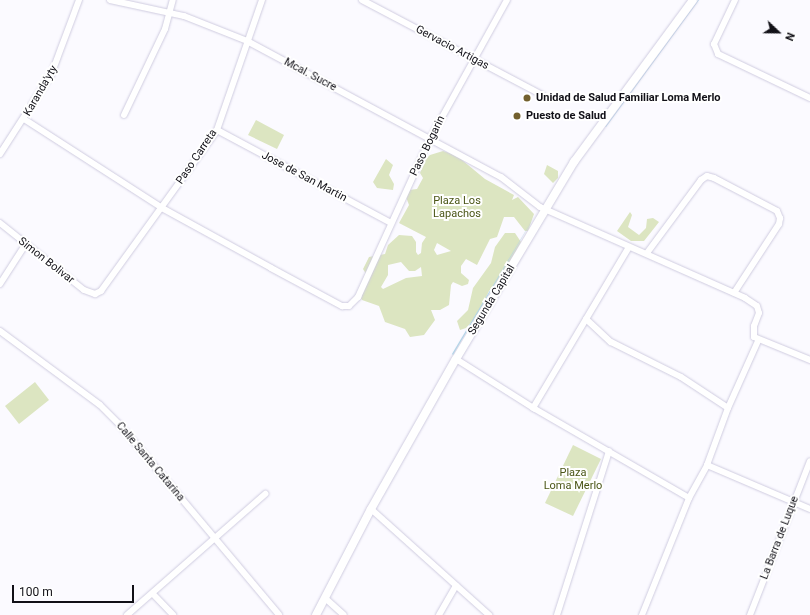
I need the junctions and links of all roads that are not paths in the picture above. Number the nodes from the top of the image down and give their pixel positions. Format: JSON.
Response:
{"nodes":[{"id":1,"x":79,"y":0,"type":"edge"},
{"id":2,"x":110,"y":0,"type":"edge"},
{"id":3,"x":173,"y":0,"type":"edge"},
{"id":4,"x":262,"y":0,"type":"edge"},
{"id":5,"x":362,"y":0,"type":"edge"},
{"id":6,"x":507,"y":0,"type":"edge"},
{"id":7,"x":692,"y":0,"type":"edge"},
{"id":8,"x":735,"y":0,"type":"edge"},
{"id":9,"x":170,"y":13,"type":"junction"},
{"id":10,"x":248,"y":42,"type":"junction"},
{"id":11,"x":474,"y":59,"type":"junction"},
{"id":12,"x":542,"y":95,"type":"dead end"},
{"id":13,"x":810,"y":98,"type":"edge"},
{"id":14,"x":124,"y":115,"type":"dead end"},
{"id":15,"x":24,"y":119,"type":"junction"},
{"id":16,"x":217,"y":130,"type":"junction"},
{"id":17,"x":430,"y":139,"type":"junction"},
{"id":18,"x":0,"y":154,"type":"edge"},
{"id":19,"x":162,"y":208,"type":"junction"},
{"id":20,"x":546,"y":210,"type":"junction"},
{"id":21,"x":0,"y":223,"type":"edge"},
{"id":22,"x":391,"y":223,"type":"junction"},
{"id":23,"x":25,"y":245,"type":"junction"},
{"id":24,"x":629,"y":247,"type":"junction"},
{"id":25,"x":647,"y":253,"type":"junction"},
{"id":26,"x":0,"y":284,"type":"edge"},
{"id":27,"x":734,"y":293,"type":"junction"},
{"id":28,"x":95,"y":294,"type":"joint"},
{"id":29,"x":586,"y":319,"type":"junction"},
{"id":30,"x":0,"y":331,"type":"edge"},
{"id":31,"x":758,"y":341,"type":"junction"},
{"id":32,"x":456,"y":359,"type":"junction"},
{"id":33,"x":810,"y":360,"type":"edge"},
{"id":34,"x":533,"y":408,"type":"junction"},
{"id":35,"x":728,"y":408,"type":"junction"},
{"id":36,"x":609,"y":451,"type":"junction"},
{"id":37,"x":810,"y":461,"type":"edge"},
{"id":38,"x":707,"y":465,"type":"junction"},
{"id":39,"x":265,"y":494,"type":"dead end"},
{"id":40,"x":689,"y":498,"type":"junction"},
{"id":41,"x":794,"y":502,"type":"junction"},
{"id":42,"x":371,"y":509,"type":"junction"},
{"id":43,"x":810,"y":509,"type":"edge"},
{"id":44,"x":214,"y":538,"type":"junction"},
{"id":45,"x":456,"y":586,"type":"junction"},
{"id":46,"x":153,"y":594,"type":"junction"},
{"id":47,"x":325,"y":598,"type":"junction"},
{"id":48,"x":127,"y":615,"type":"edge"},
{"id":49,"x":173,"y":615,"type":"edge"},
{"id":50,"x":279,"y":615,"type":"edge"},
{"id":51,"x":316,"y":615,"type":"edge"},
{"id":52,"x":344,"y":615,"type":"edge"},
{"id":53,"x":438,"y":615,"type":"edge"},
{"id":54,"x":489,"y":615,"type":"edge"},
{"id":55,"x":557,"y":615,"type":"edge"},
{"id":56,"x":642,"y":615,"type":"edge"},
{"id":57,"x":750,"y":615,"type":"edge"}],
"edges":[{"from":1,"to":15,"type":"street","name":"Karanda'yty"},
{"from":2,"to":9,"type":"street","name":"Mcal. Sucre"},
{"from":3,"to":9,"type":"street"},
{"from":4,"to":10,"type":"street","name":"Paso Carreta"},
{"from":5,"to":11,"type":"street","name":"Gervacio Artigas"},
{"from":6,"to":11,"type":"street","name":"Paso Bogarin"},
{"from":7,"to":20,"type":"street","name":"Segunda Capital"},
{"from":8,"to":13,"type":"street"},
{"from":9,"to":10,"type":"street","name":"Mcal. Sucre"},
{"from":9,"to":14,"type":"street"},
{"from":10,"to":16,"type":"street","name":"Paso Carreta"},
{"from":10,"to":17,"type":"street","name":"Mcal. Sucre"},
{"from":11,"to":12,"type":"street","name":"Gervacio Artigas"},
{"from":11,"to":17,"type":"street","name":"Paso Bogarin"},
{"from":15,"to":18,"type":"street","name":"Karanda'yty"},
{"from":15,"to":19,"type":"street"},
{"from":16,"to":19,"type":"street","name":"Paso Carreta"},
{"from":16,"to":22,"type":"street","name":"Jose de San Martin"},
{"from":17,"to":20,"type":"street","name":"Mcal. Sucre"},
{"from":17,"to":22,"type":"street","name":"Paso Bogarin"},
{"from":19,"to":22,"type":"street","name":"Paso Bogarin"},
{"from":19,"to":28,"type":"street","name":"Paso Carreta"},
{"from":20,"to":24,"type":"street","name":"Mcal. Sucre"},
{"from":20,"to":32,"type":"street","name":"Segunda Capital"},
{"from":21,"to":23,"type":"street","name":"Simon Bolivar"},
{"from":23,"to":26,"type":"street"},
{"from":23,"to":28,"type":"street","name":"Simon Bolivar"},
{"from":24,"to":25,"type":"street","name":"Mcal. Sucre"},
{"from":24,"to":29,"type":"street"},
{"from":25,"to":27,"type":"street","name":"Mcal. Sucre"},
{"from":25,"to":27,"type":"street"},
{"from":27,"to":31,"type":"street","name":"Mcal. Sucre"},
{"from":29,"to":34,"type":"street"},
{"from":29,"to":35,"type":"street"},
{"from":30,"to":44,"type":"street","name":"Calle Santa Catarina"},
{"from":31,"to":33,"type":"street"},
{"from":31,"to":35,"type":"street"},
{"from":32,"to":34,"type":"street"},
{"from":32,"to":42,"type":"street","name":"Segunda Capital"},
{"from":34,"to":36,"type":"street"},
{"from":35,"to":38,"type":"street"},
{"from":36,"to":40,"type":"street"},
{"from":36,"to":55,"type":"street"},
{"from":37,"to":41,"type":"street","name":"La Barra de Luque"},
{"from":38,"to":40,"type":"street"},
{"from":38,"to":41,"type":"street"},
{"from":39,"to":44,"type":"street"},
{"from":40,"to":56,"type":"street"},
{"from":41,"to":43,"type":"street"},
{"from":41,"to":57,"type":"street","name":"La Barra de Luque"},
{"from":42,"to":45,"type":"street"},
{"from":42,"to":47,"type":"street","name":"Segunda Capital"},
{"from":44,"to":46,"type":"street"},
{"from":44,"to":50,"type":"street","name":"Calle Santa Catarina"},
{"from":45,"to":53,"type":"street"},
{"from":45,"to":54,"type":"street"},
{"from":46,"to":48,"type":"street"},
{"from":46,"to":49,"type":"street"},
{"from":47,"to":51,"type":"street","name":"Segunda Capital"},
{"from":47,"to":52,"type":"street"}]}
